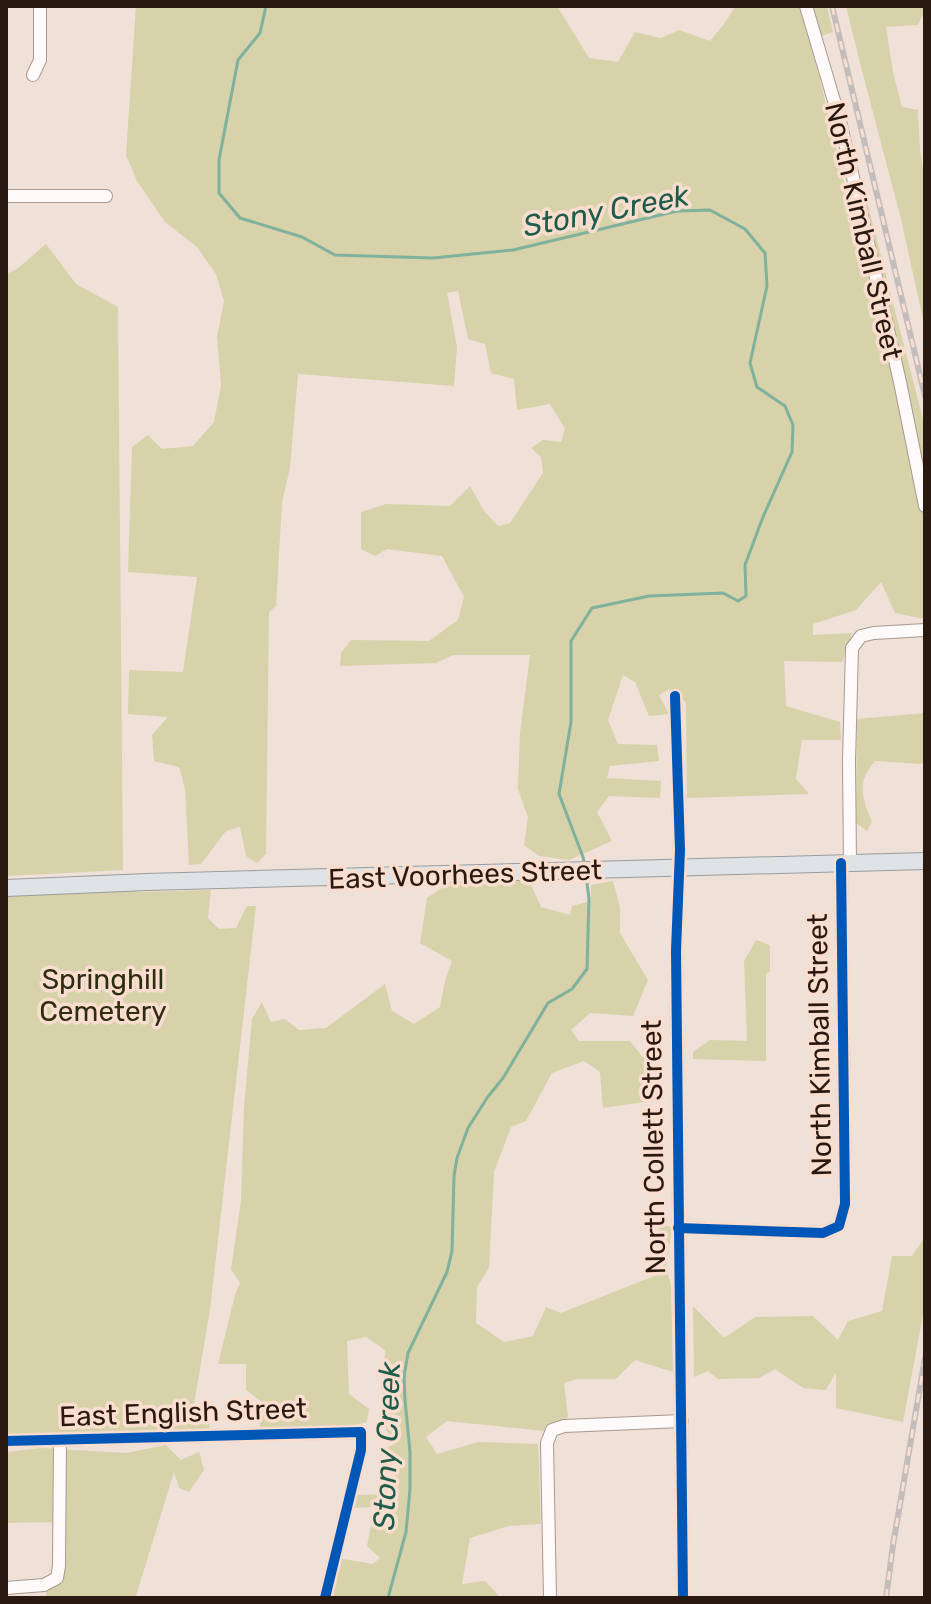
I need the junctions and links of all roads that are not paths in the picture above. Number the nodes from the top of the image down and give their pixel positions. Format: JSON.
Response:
{"nodes":[{"id":1,"x":40,"y":6,"type":"edge"},
{"id":2,"x":806,"y":6,"type":"edge"},
{"id":3,"x":33,"y":75,"type":"dead end"},
{"id":4,"x":6,"y":196,"type":"edge"},
{"id":5,"x":106,"y":196,"type":"dead end"},
{"id":6,"x":925,"y":506,"type":"edge"},
{"id":7,"x":925,"y":630,"type":"edge"},
{"id":8,"x":675,"y":696,"type":"dead end"},
{"id":9,"x":925,"y":861,"type":"edge"},
{"id":10,"x":846,"y":863,"type":"junction"},
{"id":11,"x":679,"y":867,"type":"junction"},
{"id":12,"x":6,"y":888,"type":"edge"},
{"id":13,"x":678,"y":1228,"type":"junction"},
{"id":14,"x":682,"y":1421,"type":"junction"},
{"id":15,"x":60,"y":1440,"type":"junction"},
{"id":16,"x":6,"y":1441,"type":"edge"},
{"id":17,"x":6,"y":1588,"type":"edge"},
{"id":18,"x":325,"y":1598,"type":"edge"},
{"id":19,"x":550,"y":1598,"type":"edge"},
{"id":20,"x":683,"y":1598,"type":"edge"}],
"edges":[{"from":1,"to":3,"type":"street"},
{"from":2,"to":6,"type":"street","name":"North Kimball Street"},
{"from":4,"to":5,"type":"street"},
{"from":7,"to":10,"type":"street","name":"North Kimball Street"},
{"from":8,"to":11,"type":"street","name":"North Collett Street"},
{"from":9,"to":10,"type":"main road","name":"East Voorhees Street"},
{"from":10,"to":11,"type":"main road","name":"East Voorhees Street"},
{"from":10,"to":13,"type":"street","name":"North Kimball Street"},
{"from":11,"to":12,"type":"main road","name":"East Voorhees Street"},
{"from":11,"to":13,"type":"street","name":"North Collett Street"},
{"from":13,"to":14,"type":"street","name":"North Collett Street"},
{"from":14,"to":19,"type":"street"},
{"from":14,"to":20,"type":"street","name":"North Collett Street"},
{"from":15,"to":16,"type":"street","name":"East English Street"},
{"from":15,"to":17,"type":"street"},
{"from":15,"to":18,"type":"street","name":"East English Street"}]}
